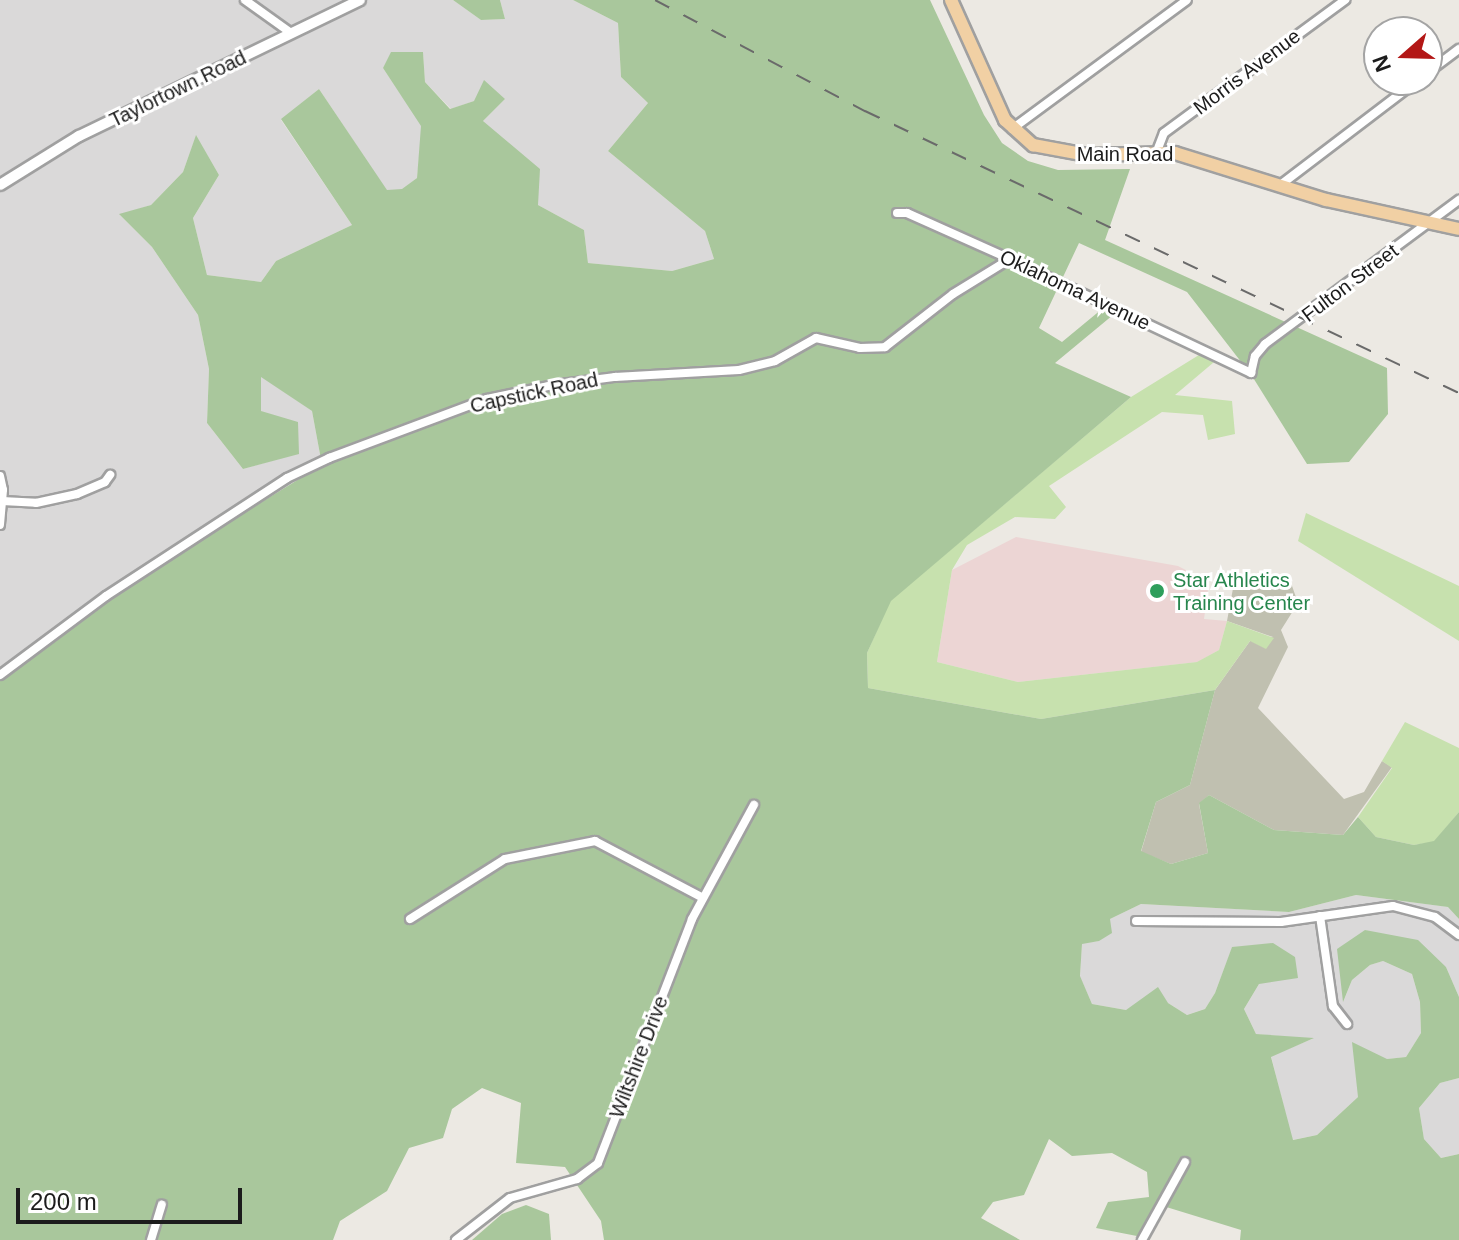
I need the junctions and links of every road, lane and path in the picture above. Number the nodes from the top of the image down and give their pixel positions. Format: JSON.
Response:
{"nodes":[{"id":1,"x":245,"y":0,"type":"edge"},
{"id":2,"x":360,"y":0,"type":"edge"},
{"id":3,"x":951,"y":0,"type":"edge"},
{"id":4,"x":1187,"y":0,"type":"edge"},
{"id":5,"x":1345,"y":0,"type":"edge"},
{"id":6,"x":291,"y":33,"type":"junction"},
{"id":7,"x":1397,"y":96,"type":"edge"},
{"id":8,"x":1012,"y":129,"type":"junction"},
{"id":9,"x":1157,"y":151,"type":"junction"},
{"id":10,"x":0,"y":185,"type":"edge"},
{"id":11,"x":1279,"y":186,"type":"junction"},
{"id":12,"x":1459,"y":200,"type":"edge"},
{"id":13,"x":897,"y":213,"type":"dead end"},
{"id":14,"x":1427,"y":224,"type":"junction"},
{"id":15,"x":1459,"y":229,"type":"edge"},
{"id":16,"x":1010,"y":259,"type":"junction"},
{"id":17,"x":1251,"y":373,"type":"joint"},
{"id":18,"x":110,"y":475,"type":"dead end"},
{"id":19,"x":0,"y":476,"type":"edge"},
{"id":20,"x":2,"y":501,"type":"junction"},
{"id":21,"x":0,"y":525,"type":"edge"},
{"id":22,"x":0,"y":675,"type":"edge"},
{"id":23,"x":754,"y":805,"type":"dead end"},
{"id":24,"x":703,"y":898,"type":"junction"},
{"id":25,"x":1320,"y":916,"type":"junction"},
{"id":26,"x":410,"y":919,"type":"dead end"},
{"id":27,"x":1136,"y":921,"type":"dead end"},
{"id":28,"x":1459,"y":935,"type":"edge"},
{"id":29,"x":1347,"y":1024,"type":"dead end"},
{"id":30,"x":1185,"y":1162,"type":"dead end"},
{"id":31,"x":162,"y":1205,"type":"dead end"},
{"id":32,"x":151,"y":1240,"type":"edge"},
{"id":33,"x":456,"y":1240,"type":"edge"},
{"id":34,"x":1142,"y":1240,"type":"edge"}],
"edges":[{"from":1,"to":6,"type":"street"},
{"from":2,"to":6,"type":"street","name":"Taylortown Road"},
{"from":3,"to":8,"type":"main road"},
{"from":4,"to":8,"type":"street"},
{"from":5,"to":9,"type":"street","name":"Morris Avenue"},
{"from":6,"to":10,"type":"street","name":"Taylortown Road"},
{"from":7,"to":11,"type":"street"},
{"from":8,"to":9,"type":"main road","name":"Main Road"},
{"from":9,"to":11,"type":"main road","name":"Main Road"},
{"from":11,"to":14,"type":"main road","name":"Main Road"},
{"from":12,"to":14,"type":"street","name":"Fulton Street"},
{"from":13,"to":16,"type":"street","name":"Oklahoma Avenue"},
{"from":14,"to":15,"type":"main road","name":"Main Road"},
{"from":14,"to":17,"type":"street","name":"Fulton Street"},
{"from":16,"to":17,"type":"street","name":"Oklahoma Avenue"},
{"from":16,"to":22,"type":"street","name":"Capstick Road"},
{"from":18,"to":20,"type":"street"},
{"from":19,"to":20,"type":"street"},
{"from":20,"to":21,"type":"street"},
{"from":23,"to":24,"type":"street","name":"Wiltshire Drive"},
{"from":24,"to":26,"type":"street"},
{"from":24,"to":33,"type":"street","name":"Wiltshire Drive"},
{"from":25,"to":27,"type":"street"},
{"from":25,"to":28,"type":"street"},
{"from":25,"to":29,"type":"street"},
{"from":30,"to":34,"type":"street"},
{"from":31,"to":32,"type":"street"}]}
